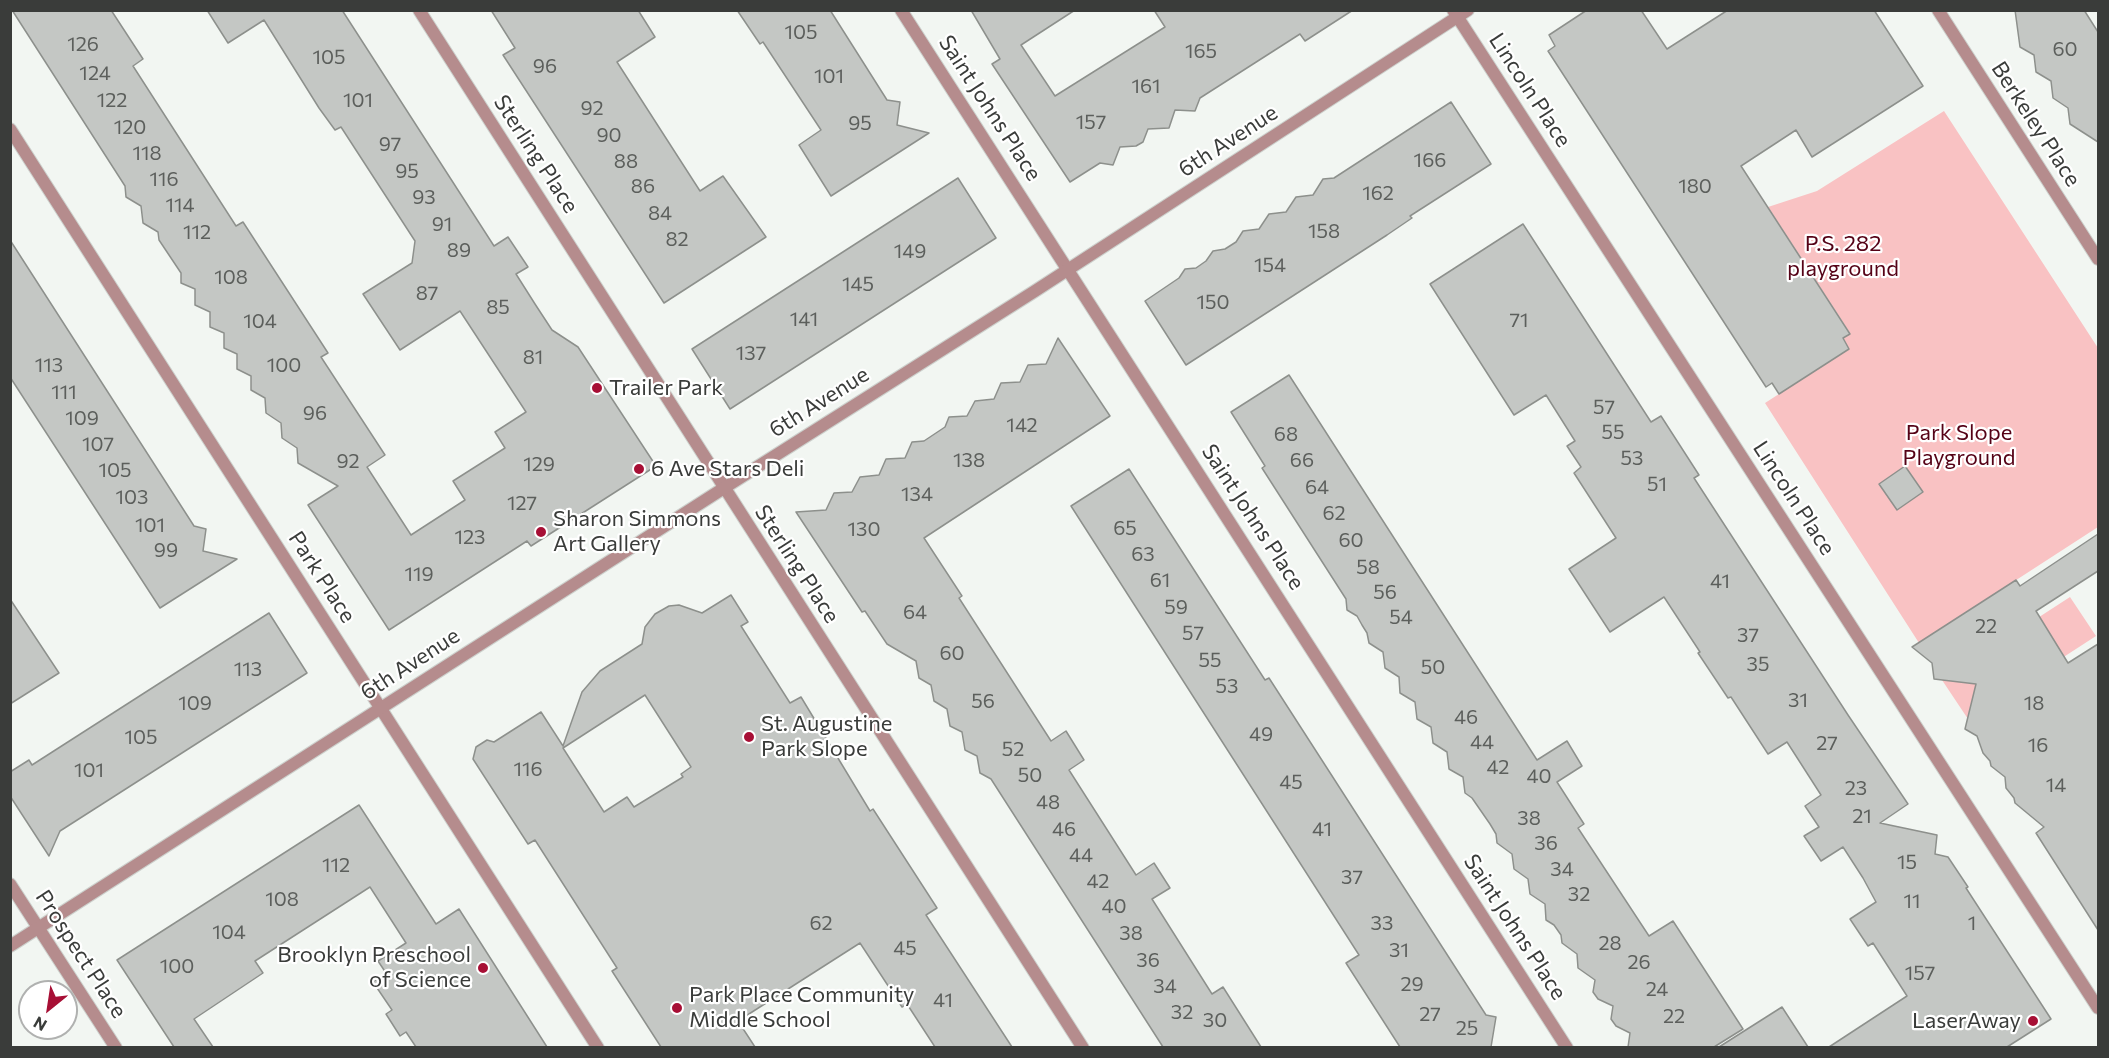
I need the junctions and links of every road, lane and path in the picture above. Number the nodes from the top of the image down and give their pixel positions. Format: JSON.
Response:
{"nodes":[{"id":1,"x":419,"y":10,"type":"edge"},
{"id":2,"x":902,"y":10,"type":"edge"},
{"id":3,"x":1938,"y":10,"type":"edge"},
{"id":4,"x":1460,"y":13,"type":"edge"},
{"id":5,"x":10,"y":129,"type":"edge"},
{"id":6,"x":2098,"y":259,"type":"edge"},
{"id":7,"x":1069,"y":269,"type":"junction"},
{"id":8,"x":724,"y":488,"type":"junction"},
{"id":9,"x":381,"y":708,"type":"junction"},
{"id":10,"x":10,"y":884,"type":"edge"},
{"id":11,"x":39,"y":927,"type":"junction"},
{"id":12,"x":10,"y":946,"type":"edge"},
{"id":13,"x":2098,"y":1008,"type":"edge"},
{"id":14,"x":116,"y":1047,"type":"edge"},
{"id":15,"x":598,"y":1047,"type":"edge"},
{"id":16,"x":1083,"y":1047,"type":"edge"},
{"id":17,"x":1567,"y":1047,"type":"edge"}],
"edges":[{"from":1,"to":8,"type":"street","name":"Sterling Place"},
{"from":2,"to":7,"type":"street","name":"Saint Johns Place"},
{"from":3,"to":6,"type":"street","name":"Berkeley Place"},
{"from":4,"to":7,"type":"street","name":"6th Avenue"},
{"from":4,"to":13,"type":"street","name":"Lincoln Place"},
{"from":5,"to":9,"type":"street","name":"Park Place"},
{"from":7,"to":8,"type":"street","name":"6th Avenue"},
{"from":7,"to":17,"type":"street","name":"Saint Johns Place"},
{"from":8,"to":9,"type":"street","name":"6th Avenue"},
{"from":8,"to":16,"type":"street","name":"Sterling Place"},
{"from":9,"to":11,"type":"street","name":"6th Avenue"},
{"from":9,"to":15,"type":"street","name":"Park Place"},
{"from":10,"to":11,"type":"street","name":"Prospect Place"},
{"from":11,"to":12,"type":"street","name":"6th Avenue"},
{"from":11,"to":14,"type":"street","name":"Prospect Place"}]}
